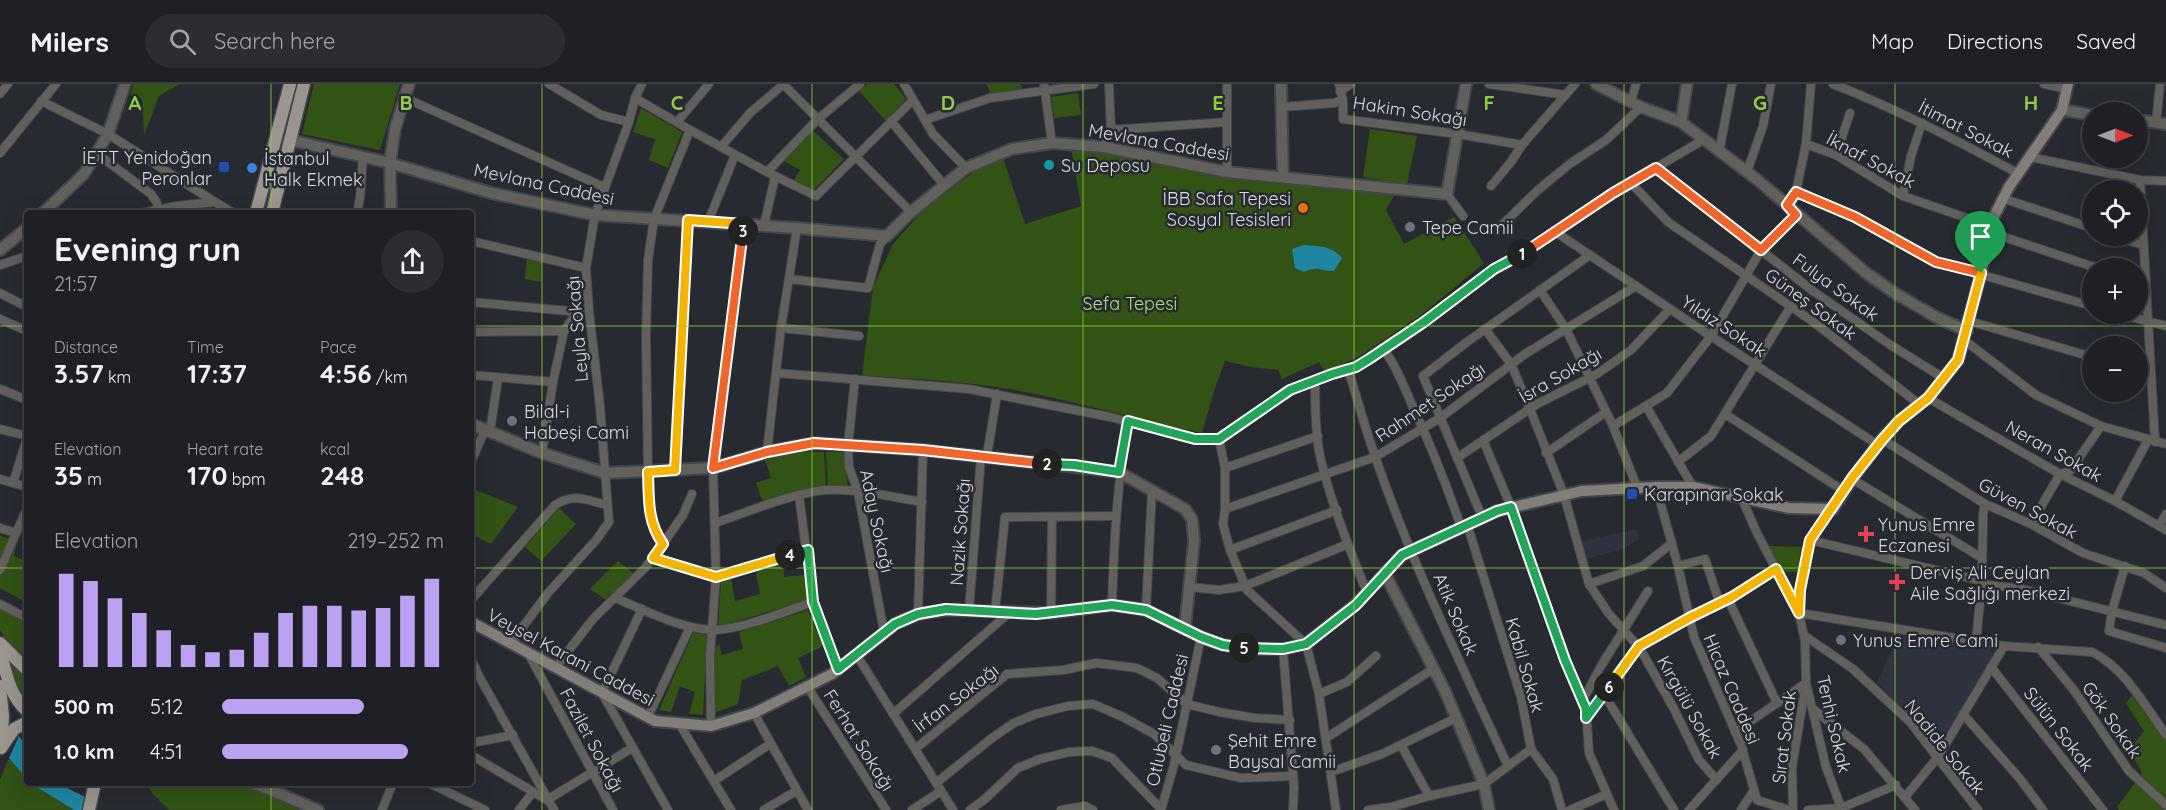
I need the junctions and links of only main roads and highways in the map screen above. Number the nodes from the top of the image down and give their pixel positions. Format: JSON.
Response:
{"nodes":[{"id":1,"x":290,"y":84,"type":"edge"},
{"id":2,"x":304,"y":84,"type":"edge"},
{"id":3,"x":2067,"y":86,"type":"edge"},
{"id":4,"x":257,"y":210,"type":"edge"},
{"id":5,"x":273,"y":210,"type":"edge"},
{"id":6,"x":474,"y":624,"type":"edge"},
{"id":7,"x":0,"y":643,"type":"edge"},
{"id":8,"x":0,"y":650,"type":"edge"},
{"id":9,"x":24,"y":667,"type":"edge"},
{"id":10,"x":0,"y":686,"type":"edge"},
{"id":11,"x":24,"y":708,"type":"edge"},
{"id":12,"x":23,"y":724,"type":"edge"},
{"id":13,"x":1,"y":749,"type":"edge"},
{"id":14,"x":95,"y":788,"type":"edge"},
{"id":15,"x":89,"y":810,"type":"edge"},
{"id":16,"x":95,"y":810,"type":"edge"}],
"edges":[{"from":1,"to":4,"type":"main road"},
{"from":2,"to":5,"type":"main road"},
{"from":3,"to":6,"type":"main road","name":"Veysel Karani Caddesi"},
{"from":7,"to":9,"type":"main road"},
{"from":8,"to":11,"type":"main road"},
{"from":10,"to":13,"type":"main road"},
{"from":12,"to":13,"type":"main road"},
{"from":14,"to":15,"type":"main road"},
{"from":14,"to":16,"type":"main road"}]}
